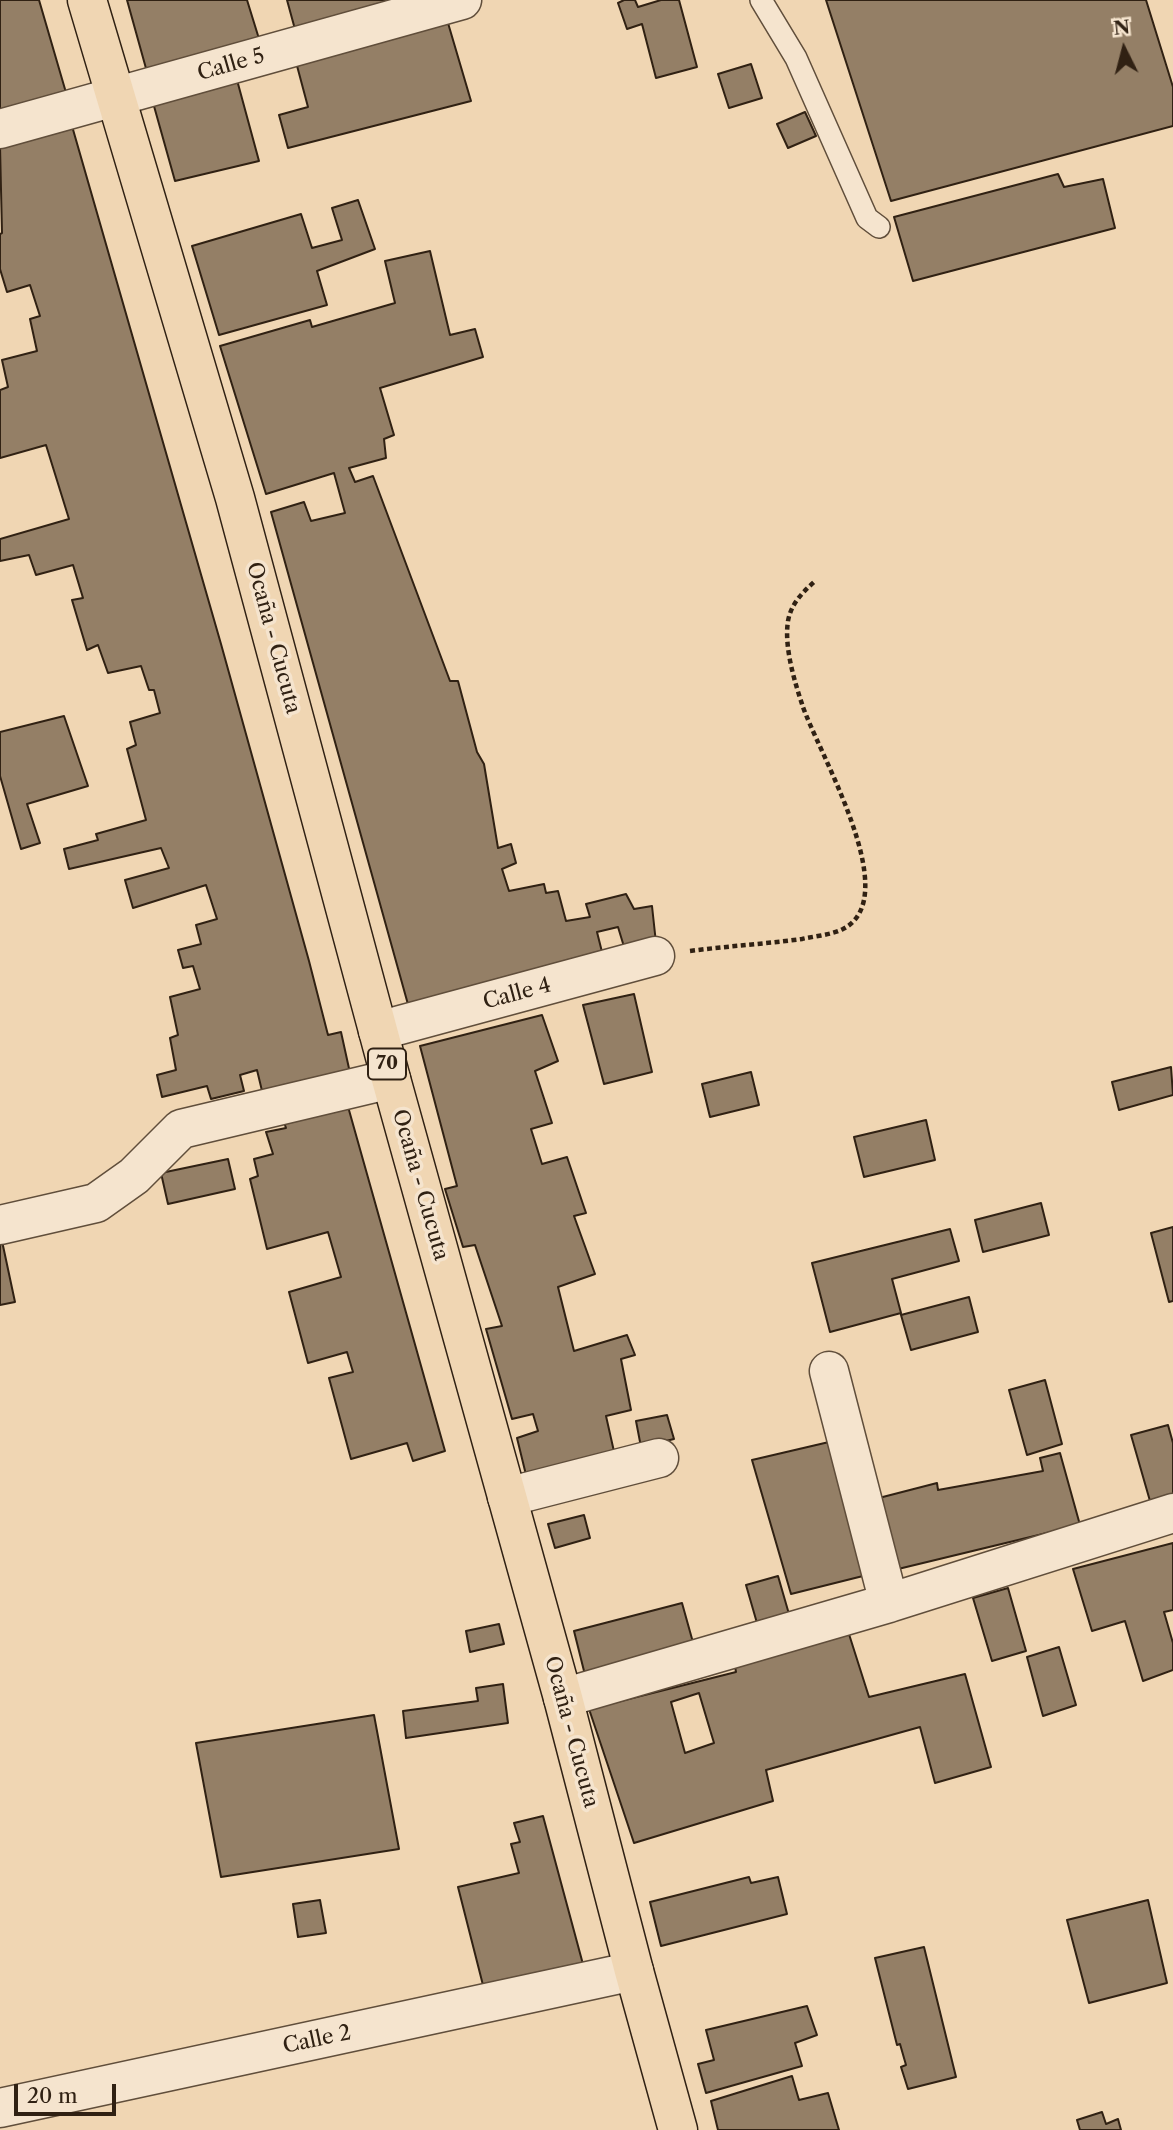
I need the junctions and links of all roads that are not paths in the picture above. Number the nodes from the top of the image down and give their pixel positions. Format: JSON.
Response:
{"nodes":[{"id":1,"x":87,"y":0,"type":"edge"},
{"id":2,"x":462,"y":0,"type":"edge"},
{"id":3,"x":761,"y":0,"type":"edge"},
{"id":4,"x":117,"y":97,"type":"junction"},
{"id":5,"x":0,"y":129,"type":"edge"},
{"id":6,"x":879,"y":227,"type":"dead end"},
{"id":7,"x":655,"y":956,"type":"road end"},
{"id":8,"x":378,"y":1031,"type":"junction"},
{"id":9,"x":391,"y":1079,"type":"junction"},
{"id":10,"x":0,"y":1225,"type":"edge"},
{"id":11,"x":829,"y":1371,"type":"dead end"},
{"id":12,"x":659,"y":1458,"type":"dead end"},
{"id":13,"x":507,"y":1497,"type":"junction"},
{"id":14,"x":1173,"y":1513,"type":"edge"},
{"id":15,"x":889,"y":1603,"type":"junction"},
{"id":16,"x":563,"y":1698,"type":"junction"},
{"id":17,"x":634,"y":1971,"type":"junction"},
{"id":18,"x":0,"y":2108,"type":"edge"},
{"id":19,"x":678,"y":2130,"type":"edge"}],
"edges":[{"from":1,"to":4,"type":"main road","name":"Ocaña - Cucuta","number":"70"},
{"from":2,"to":4,"type":"street","name":"Calle 5"},
{"from":3,"to":6,"type":"lane"},
{"from":4,"to":5,"type":"street","name":"Calle 5"},
{"from":4,"to":8,"type":"main road","name":"Ocaña - Cucuta","number":"70"},
{"from":7,"to":8,"type":"street","name":"Calle 4"},
{"from":8,"to":9,"type":"main road","name":"Ocaña - Cucuta","number":"70"},
{"from":9,"to":10,"type":"street"},
{"from":9,"to":13,"type":"main road","name":"Ocaña - Cucuta","number":"70"},
{"from":11,"to":15,"type":"street"},
{"from":12,"to":13,"type":"street"},
{"from":13,"to":16,"type":"main road","name":"Ocaña - Cucuta","number":"70"},
{"from":14,"to":15,"type":"street"},
{"from":15,"to":16,"type":"street"},
{"from":16,"to":17,"type":"main road","name":"Ocaña - Cucuta","number":"70"},
{"from":17,"to":18,"type":"street","name":"Calle 2"},
{"from":17,"to":19,"type":"main road","name":"Ocaña - Cucuta","number":"70"}]}
